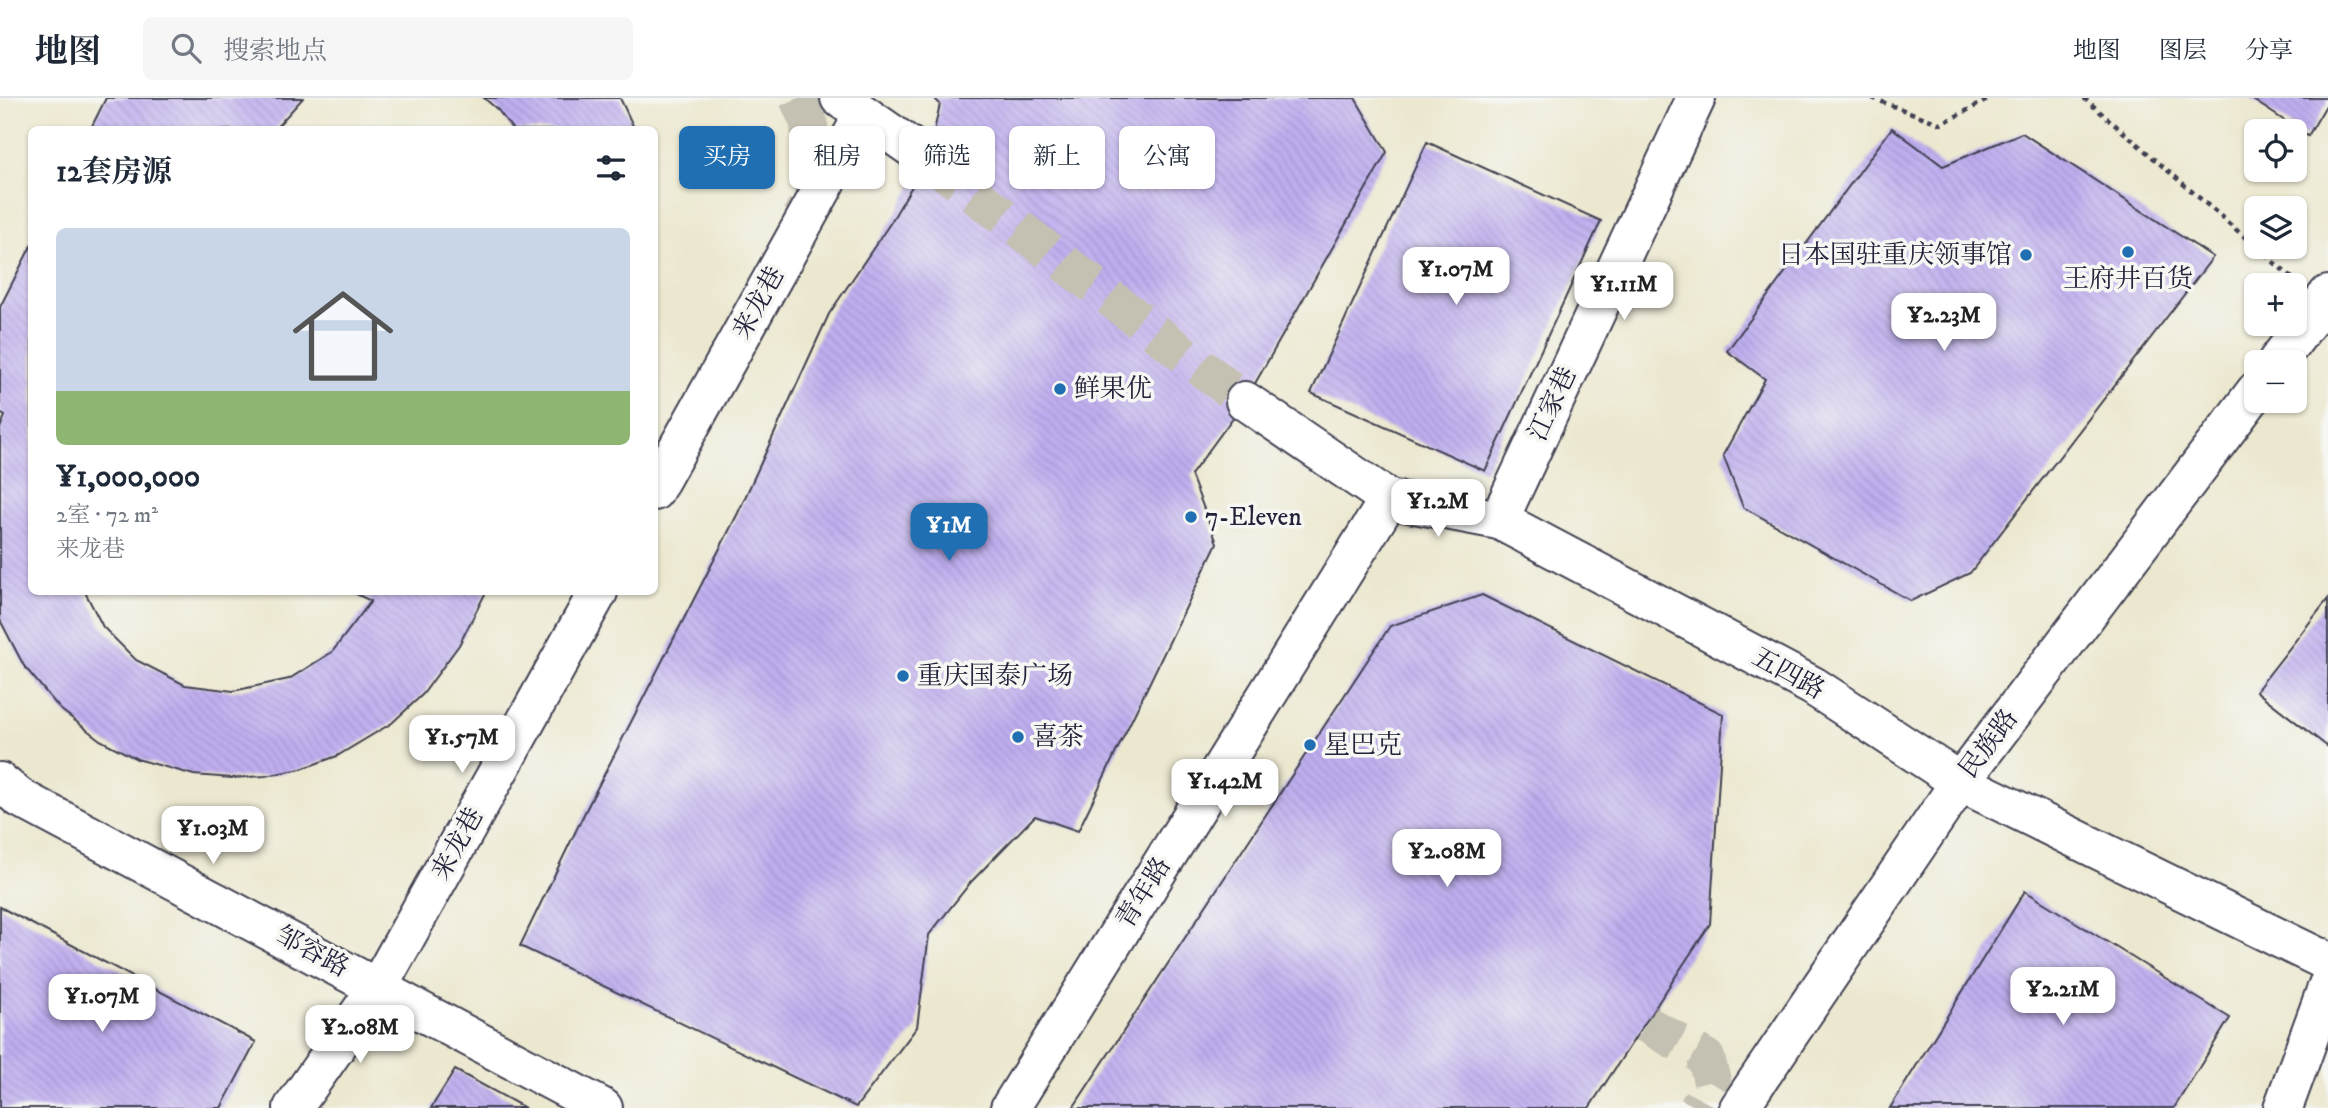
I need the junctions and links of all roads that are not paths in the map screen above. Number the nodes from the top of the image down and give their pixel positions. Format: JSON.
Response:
{"nodes":[{"id":1,"x":1696,"y":98,"type":"edge"},
{"id":2,"x":851,"y":107,"type":"edge"},
{"id":3,"x":899,"y":139,"type":"tunnel mouth"},
{"id":4,"x":2325,"y":299,"type":"edge"},
{"id":5,"x":2286,"y":350,"type":"edge"},
{"id":6,"x":1245,"y":401,"type":"tunnel mouth"},
{"id":7,"x":2244,"y":407,"type":"edge"},
{"id":8,"x":658,"y":483,"type":"edge"},
{"id":9,"x":1389,"y":499,"type":"junction"},
{"id":10,"x":1499,"y":520,"type":"junction"},
{"id":11,"x":596,"y":595,"type":"edge"},
{"id":12,"x":1960,"y":782,"type":"junction"},
{"id":13,"x":7,"y":793,"type":"edge"},
{"id":14,"x":2328,"y":962,"type":"edge"},
{"id":15,"x":2328,"y":985,"type":"edge"},
{"id":16,"x":379,"y":987,"type":"junction"},
{"id":17,"x":293,"y":1108,"type":"edge"},
{"id":18,"x":603,"y":1108,"type":"edge"},
{"id":19,"x":1010,"y":1108,"type":"edge"},
{"id":20,"x":1739,"y":1108,"type":"edge"},
{"id":21,"x":2283,"y":1108,"type":"edge"}],
"edges":[{"from":1,"to":10,"type":"street","name":"江家巷"},
{"from":2,"to":3,"type":"street"},
{"from":2,"to":8,"type":"street","name":"来龙巷"},
{"from":4,"to":5,"type":"street"},
{"from":6,"to":9,"type":"street","name":"五四路"},
{"from":7,"to":12,"type":"street","name":"民族路"},
{"from":9,"to":10,"type":"street","name":"五四路"},
{"from":9,"to":19,"type":"street","name":"青年路"},
{"from":10,"to":12,"type":"street","name":"五四路"},
{"from":11,"to":16,"type":"street","name":"来龙巷"},
{"from":12,"to":14,"type":"street","name":"五四路"},
{"from":12,"to":20,"type":"street","name":"民族路"},
{"from":13,"to":16,"type":"street","name":"邹容路"},
{"from":15,"to":21,"type":"street"},
{"from":16,"to":17,"type":"street","name":"来龙巷"},
{"from":16,"to":18,"type":"street","name":"邹容路"}]}
